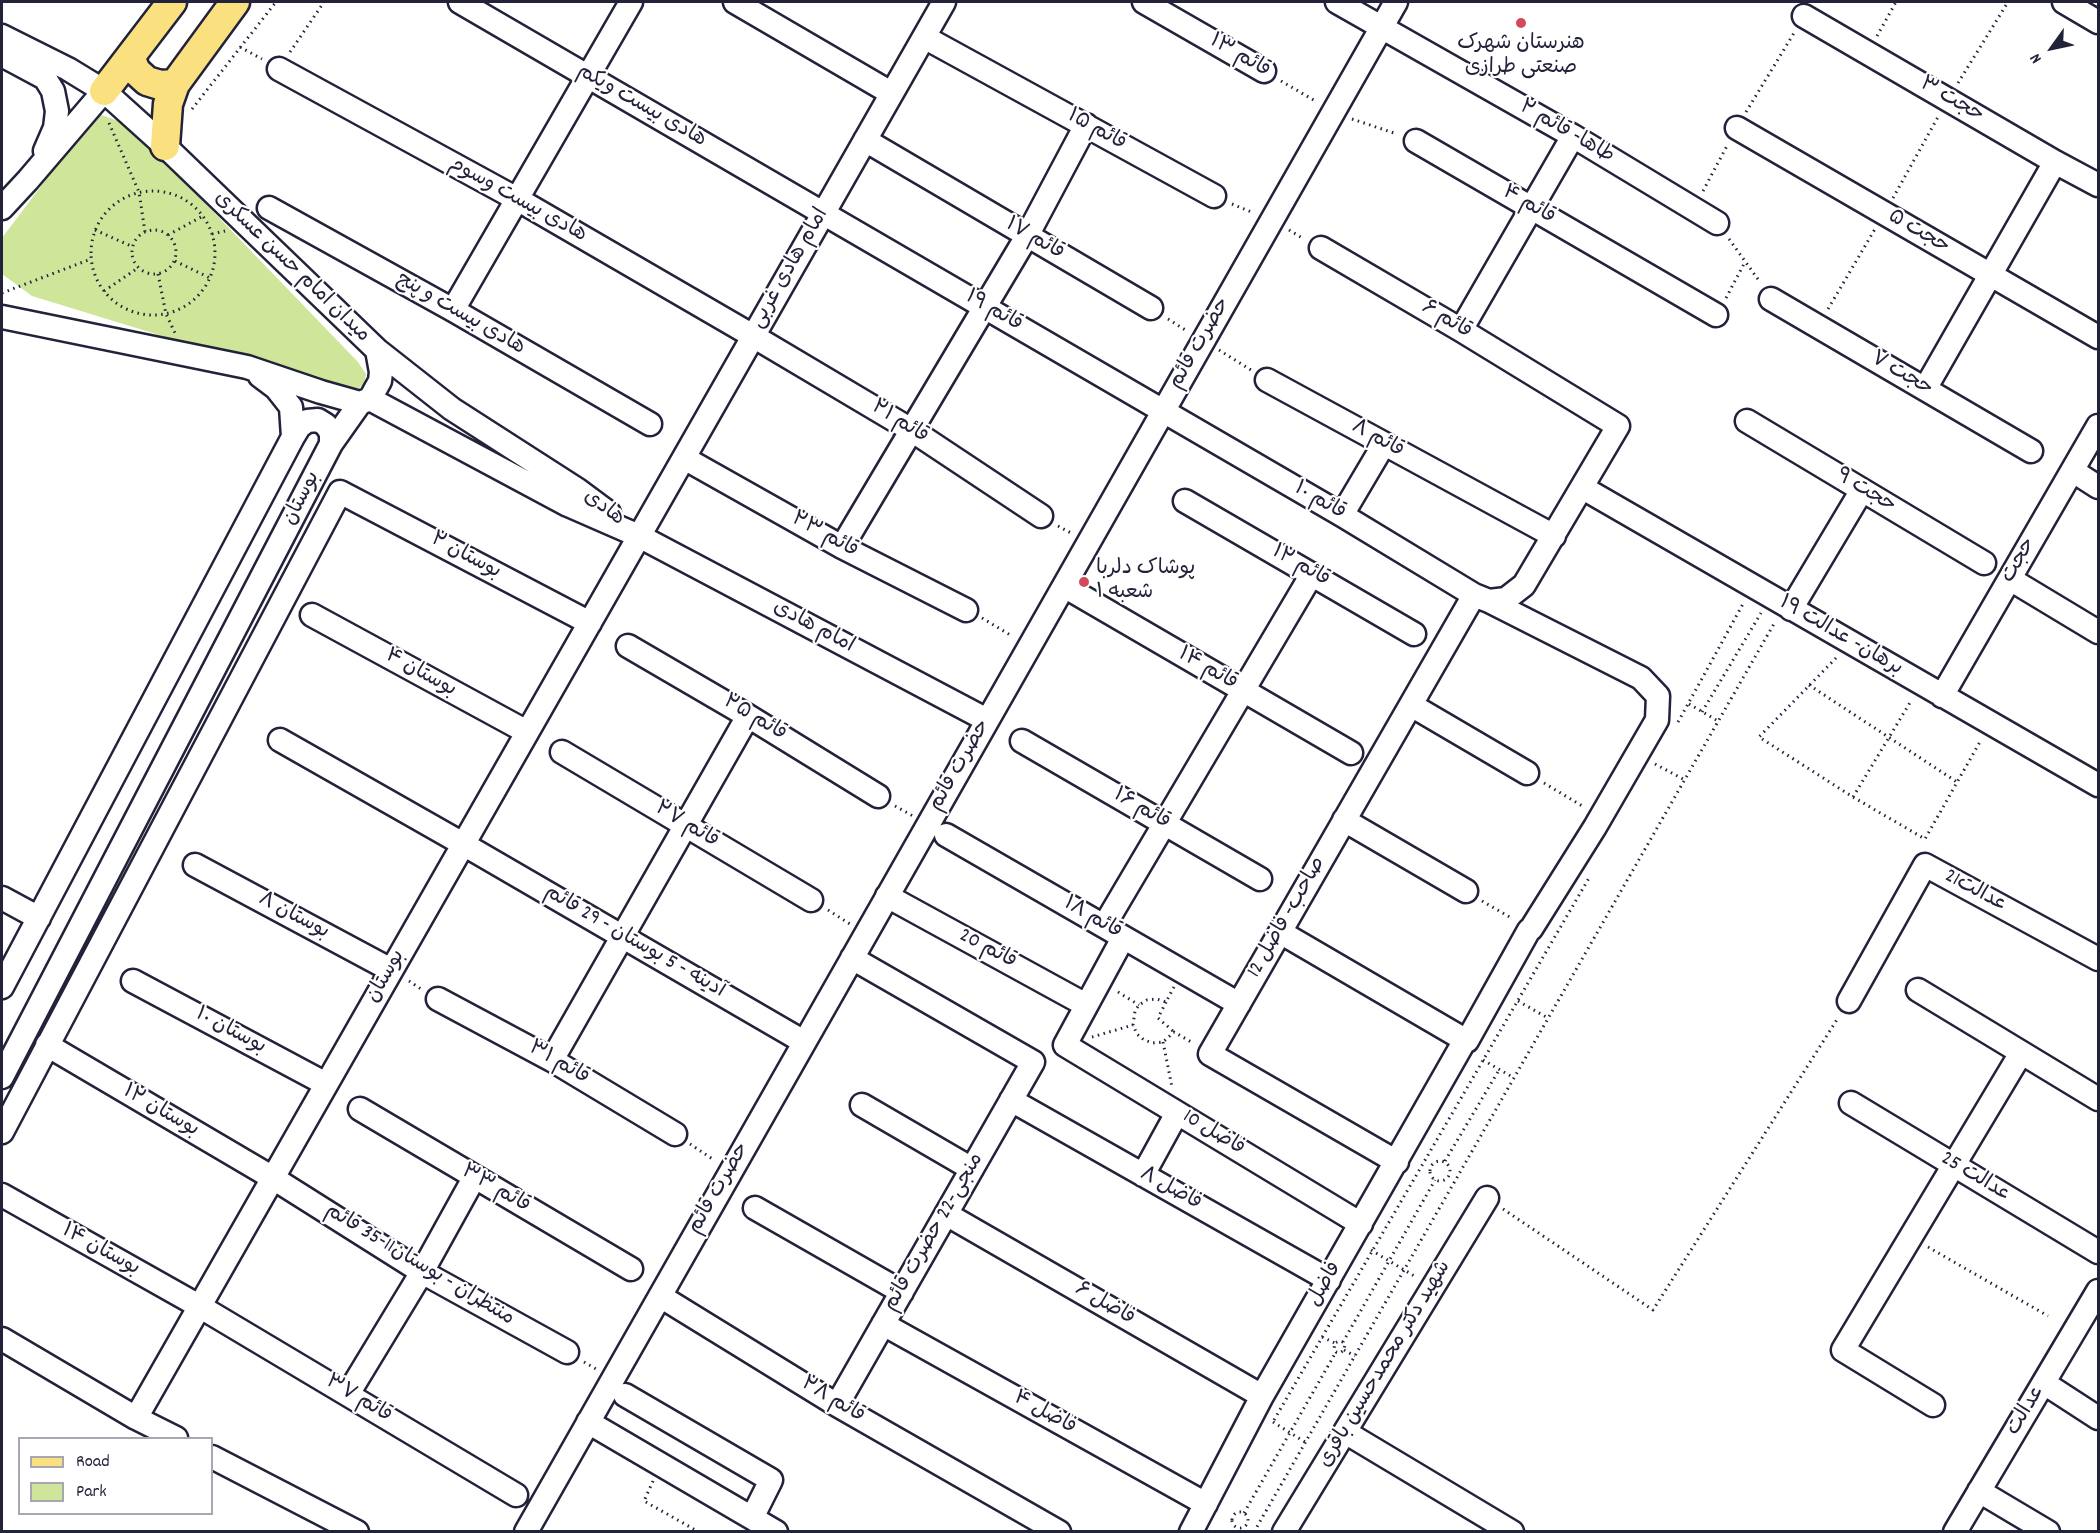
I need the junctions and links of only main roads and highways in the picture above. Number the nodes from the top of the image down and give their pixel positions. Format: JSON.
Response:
{"nodes":[{"id":1,"x":172,"y":2,"type":"edge"},
{"id":2,"x":235,"y":2,"type":"edge"},
{"id":3,"x":130,"y":57,"type":"junction"},
{"id":4,"x":175,"y":84,"type":"junction"},
{"id":5,"x":101,"y":94,"type":"road end"},
{"id":6,"x":165,"y":146,"type":"road end"}],
"edges":[{"from":1,"to":3,"type":"main road"},
{"from":2,"to":4,"type":"main road"},
{"from":3,"to":4,"type":"main road"},
{"from":3,"to":5,"type":"main road"},
{"from":4,"to":6,"type":"main road"}]}
